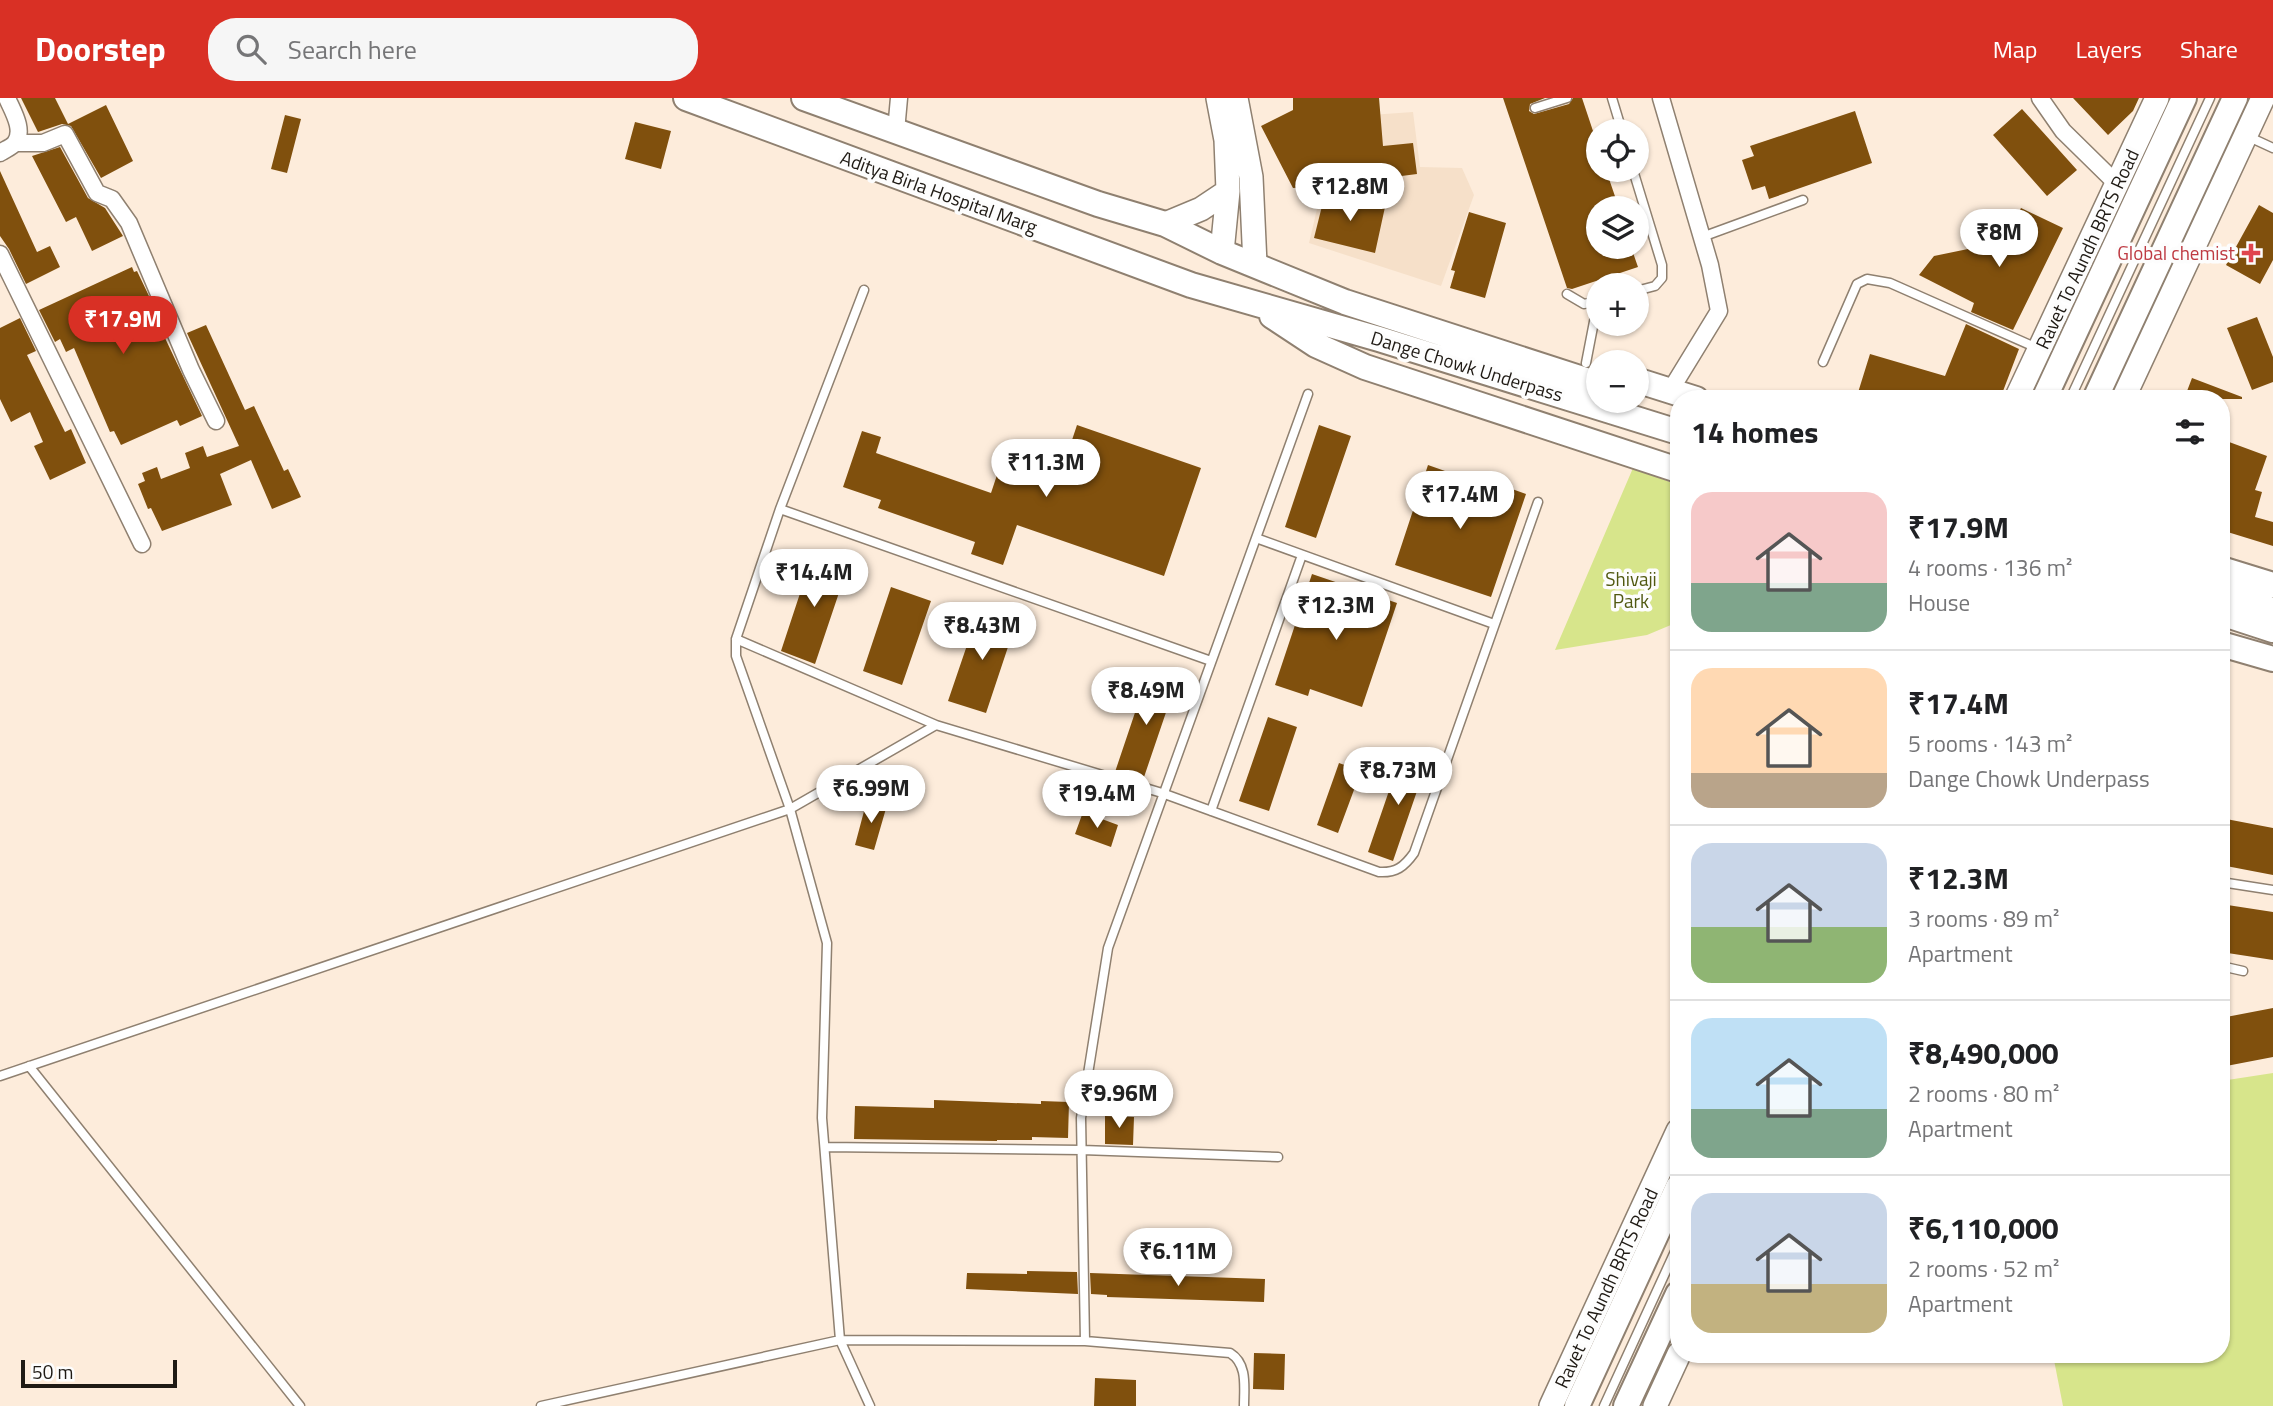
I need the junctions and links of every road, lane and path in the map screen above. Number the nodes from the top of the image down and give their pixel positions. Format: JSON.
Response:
{"nodes":[{"id":1,"x":6,"y":98,"type":"edge"},
{"id":2,"x":686,"y":98,"type":"edge"},
{"id":3,"x":804,"y":98,"type":"edge"},
{"id":4,"x":899,"y":98,"type":"edge"},
{"id":5,"x":1217,"y":98,"type":"edge"},
{"id":6,"x":1236,"y":98,"type":"edge"},
{"id":7,"x":1567,"y":98,"type":"edge"},
{"id":8,"x":1612,"y":98,"type":"edge"},
{"id":9,"x":1661,"y":98,"type":"edge"},
{"id":10,"x":2040,"y":98,"type":"edge"},
{"id":11,"x":2157,"y":98,"type":"edge"},
{"id":12,"x":2184,"y":98,"type":"edge"},
{"id":13,"x":2210,"y":98,"type":"edge"},
{"id":14,"x":2235,"y":98,"type":"edge"},
{"id":15,"x":2263,"y":98,"type":"edge"},
{"id":16,"x":1535,"y":108,"type":"dead end"},
{"id":17,"x":1618,"y":119,"type":"edge"},
{"id":18,"x":895,"y":131,"type":"junction"},
{"id":19,"x":2246,"y":135,"type":"junction"},
{"id":20,"x":15,"y":143,"type":"junction"},
{"id":21,"x":2273,"y":148,"type":"edge"},
{"id":22,"x":0,"y":153,"type":"edge"},
{"id":23,"x":1637,"y":182,"type":"edge"},
{"id":24,"x":2117,"y":184,"type":"junction"},
{"id":25,"x":1228,"y":191,"type":"junction"},
{"id":26,"x":1803,"y":200,"type":"dead end"},
{"id":27,"x":1165,"y":224,"type":"junction"},
{"id":28,"x":1702,"y":237,"type":"junction"},
{"id":29,"x":1222,"y":252,"type":"junction"},
{"id":30,"x":0,"y":254,"type":"edge"},
{"id":31,"x":1255,"y":264,"type":"junction"},
{"id":32,"x":1649,"y":287,"type":"edge"},
{"id":33,"x":864,"y":290,"type":"dead end"},
{"id":34,"x":1567,"y":294,"type":"dead end"},
{"id":35,"x":1254,"y":304,"type":"junction"},
{"id":36,"x":1586,"y":304,"type":"edge"},
{"id":37,"x":2040,"y":349,"type":"junction"},
{"id":38,"x":1823,"y":362,"type":"dead end"},
{"id":39,"x":1586,"y":370,"type":"edge"},
{"id":40,"x":1649,"y":387,"type":"edge"},
{"id":41,"x":1680,"y":390,"type":"edge"},
{"id":42,"x":2020,"y":390,"type":"edge"},
{"id":43,"x":2049,"y":390,"type":"edge"},
{"id":44,"x":2074,"y":390,"type":"edge"},
{"id":45,"x":2099,"y":390,"type":"edge"},
{"id":46,"x":2127,"y":390,"type":"edge"},
{"id":47,"x":1308,"y":394,"type":"dead end"},
{"id":48,"x":1649,"y":398,"type":"edge"},
{"id":49,"x":1670,"y":399,"type":"edge"},
{"id":50,"x":1670,"y":401,"type":"edge"},
{"id":51,"x":215,"y":421,"type":"dead end"},
{"id":52,"x":1670,"y":430,"type":"edge"},
{"id":53,"x":1670,"y":467,"type":"edge"},
{"id":54,"x":1538,"y":502,"type":"dead end"},
{"id":55,"x":780,"y":509,"type":"junction"},
{"id":56,"x":1256,"y":538,"type":"junction"},
{"id":57,"x":142,"y":544,"type":"dead end"},
{"id":58,"x":1302,"y":555,"type":"junction"},
{"id":59,"x":2230,"y":572,"type":"edge"},
{"id":60,"x":2273,"y":585,"type":"edge"},
{"id":61,"x":2230,"y":596,"type":"edge"},
{"id":62,"x":2273,"y":610,"type":"edge"},
{"id":63,"x":2230,"y":616,"type":"edge"},
{"id":64,"x":1494,"y":624,"type":"junction"},
{"id":65,"x":2273,"y":630,"type":"edge"},
{"id":66,"x":736,"y":639,"type":"junction"},
{"id":67,"x":2230,"y":647,"type":"edge"},
{"id":68,"x":2273,"y":659,"type":"edge"},
{"id":69,"x":1211,"y":661,"type":"junction"},
{"id":70,"x":936,"y":724,"type":"junction"},
{"id":71,"x":1163,"y":793,"type":"junction"},
{"id":72,"x":790,"y":809,"type":"junction"},
{"id":73,"x":1211,"y":811,"type":"junction"},
{"id":74,"x":2230,"y":883,"type":"edge"},
{"id":75,"x":2273,"y":890,"type":"edge"},
{"id":76,"x":2230,"y":969,"type":"edge"},
{"id":77,"x":2243,"y":971,"type":"dead end"},
{"id":78,"x":29,"y":1066,"type":"junction"},
{"id":79,"x":0,"y":1076,"type":"edge"},
{"id":80,"x":825,"y":1147,"type":"junction"},
{"id":81,"x":1670,"y":1148,"type":"edge"},
{"id":82,"x":1082,"y":1150,"type":"junction"},
{"id":83,"x":1278,"y":1157,"type":"dead end"},
{"id":84,"x":1670,"y":1204,"type":"edge"},
{"id":85,"x":1670,"y":1262,"type":"edge"},
{"id":86,"x":1670,"y":1311,"type":"edge"},
{"id":87,"x":840,"y":1340,"type":"junction"},
{"id":88,"x":1085,"y":1341,"type":"junction"},
{"id":89,"x":1675,"y":1363,"type":"edge"},
{"id":90,"x":300,"y":1406,"type":"edge"},
{"id":91,"x":541,"y":1406,"type":"edge"},
{"id":92,"x":870,"y":1406,"type":"edge"},
{"id":93,"x":1244,"y":1406,"type":"edge"},
{"id":94,"x":1551,"y":1406,"type":"edge"},
{"id":95,"x":1577,"y":1406,"type":"edge"},
{"id":96,"x":1604,"y":1406,"type":"edge"},
{"id":97,"x":1626,"y":1406,"type":"edge"},
{"id":98,"x":1655,"y":1406,"type":"edge"}],
"edges":[{"from":1,"to":20,"type":"street"},
{"from":2,"to":35,"type":"main road","name":"Aditya Birla Hospital Marg"},
{"from":3,"to":18,"type":"main road"},
{"from":4,"to":18,"type":"street"},
{"from":5,"to":25,"type":"street"},
{"from":6,"to":31,"type":"street"},
{"from":7,"to":16,"type":"lane"},
{"from":8,"to":17,"type":"lane"},
{"from":9,"to":28,"type":"street"},
{"from":10,"to":24,"type":"street"},
{"from":11,"to":24,"type":"street","name":"Ravet To Aundh BRTS Road"},
{"from":12,"to":43,"type":"main road"},
{"from":13,"to":44,"type":"lane"},
{"from":14,"to":45,"type":"main road"},
{"from":15,"to":19,"type":"street"},
{"from":18,"to":27,"type":"main road"},
{"from":19,"to":21,"type":"lane"},
{"from":19,"to":46,"type":"street"},
{"from":20,"to":22,"type":"street"},
{"from":20,"to":51,"type":"street"},
{"from":23,"to":32,"type":"lane"},
{"from":24,"to":37,"type":"street","name":"Ravet To Aundh BRTS Road"},
{"from":25,"to":27,"type":"street"},
{"from":25,"to":29,"type":"street"},
{"from":26,"to":28,"type":"lane"},
{"from":27,"to":29,"type":"main road"},
{"from":28,"to":41,"type":"street"},
{"from":29,"to":31,"type":"main road"},
{"from":30,"to":57,"type":"street"},
{"from":31,"to":39,"type":"main road","name":"Dange Chowk Underpass"},
{"from":33,"to":55,"type":"lane"},
{"from":34,"to":36,"type":"lane"},
{"from":35,"to":52,"type":"main road","name":"Dange Chowk Underpass"},
{"from":35,"to":53,"type":"main road"},
{"from":37,"to":38,"type":"lane"},
{"from":37,"to":42,"type":"street","name":"Ravet To Aundh BRTS Road"},
{"from":40,"to":49,"type":"main road"},
{"from":47,"to":56,"type":"lane"},
{"from":48,"to":50,"type":"main road"},
{"from":54,"to":64,"type":"lane"},
{"from":55,"to":66,"type":"lane"},
{"from":55,"to":69,"type":"lane"},
{"from":56,"to":58,"type":"lane"},
{"from":56,"to":69,"type":"lane"},
{"from":58,"to":64,"type":"lane"},
{"from":58,"to":73,"type":"lane"},
{"from":59,"to":60,"type":"main road"},
{"from":61,"to":62,"type":"main road"},
{"from":63,"to":65,"type":"main road"},
{"from":64,"to":73,"type":"lane"},
{"from":66,"to":70,"type":"lane"},
{"from":66,"to":72,"type":"lane"},
{"from":67,"to":68,"type":"main road"},
{"from":69,"to":71,"type":"lane"},
{"from":70,"to":71,"type":"lane"},
{"from":70,"to":72,"type":"lane"},
{"from":71,"to":73,"type":"lane"},
{"from":71,"to":82,"type":"lane"},
{"from":72,"to":78,"type":"lane"},
{"from":72,"to":80,"type":"lane"},
{"from":74,"to":75,"type":"lane"},
{"from":76,"to":77,"type":"lane"},
{"from":78,"to":79,"type":"lane"},
{"from":78,"to":90,"type":"lane"},
{"from":80,"to":82,"type":"lane"},
{"from":80,"to":87,"type":"lane"},
{"from":81,"to":94,"type":"street","name":"Ravet To Aundh BRTS Road"},
{"from":82,"to":83,"type":"lane"},
{"from":82,"to":88,"type":"lane"},
{"from":84,"to":95,"type":"main road"},
{"from":85,"to":96,"type":"lane"},
{"from":86,"to":97,"type":"main road"},
{"from":87,"to":88,"type":"lane"},
{"from":87,"to":91,"type":"lane"},
{"from":87,"to":92,"type":"lane"},
{"from":88,"to":93,"type":"lane"},
{"from":89,"to":98,"type":"street"}]}
